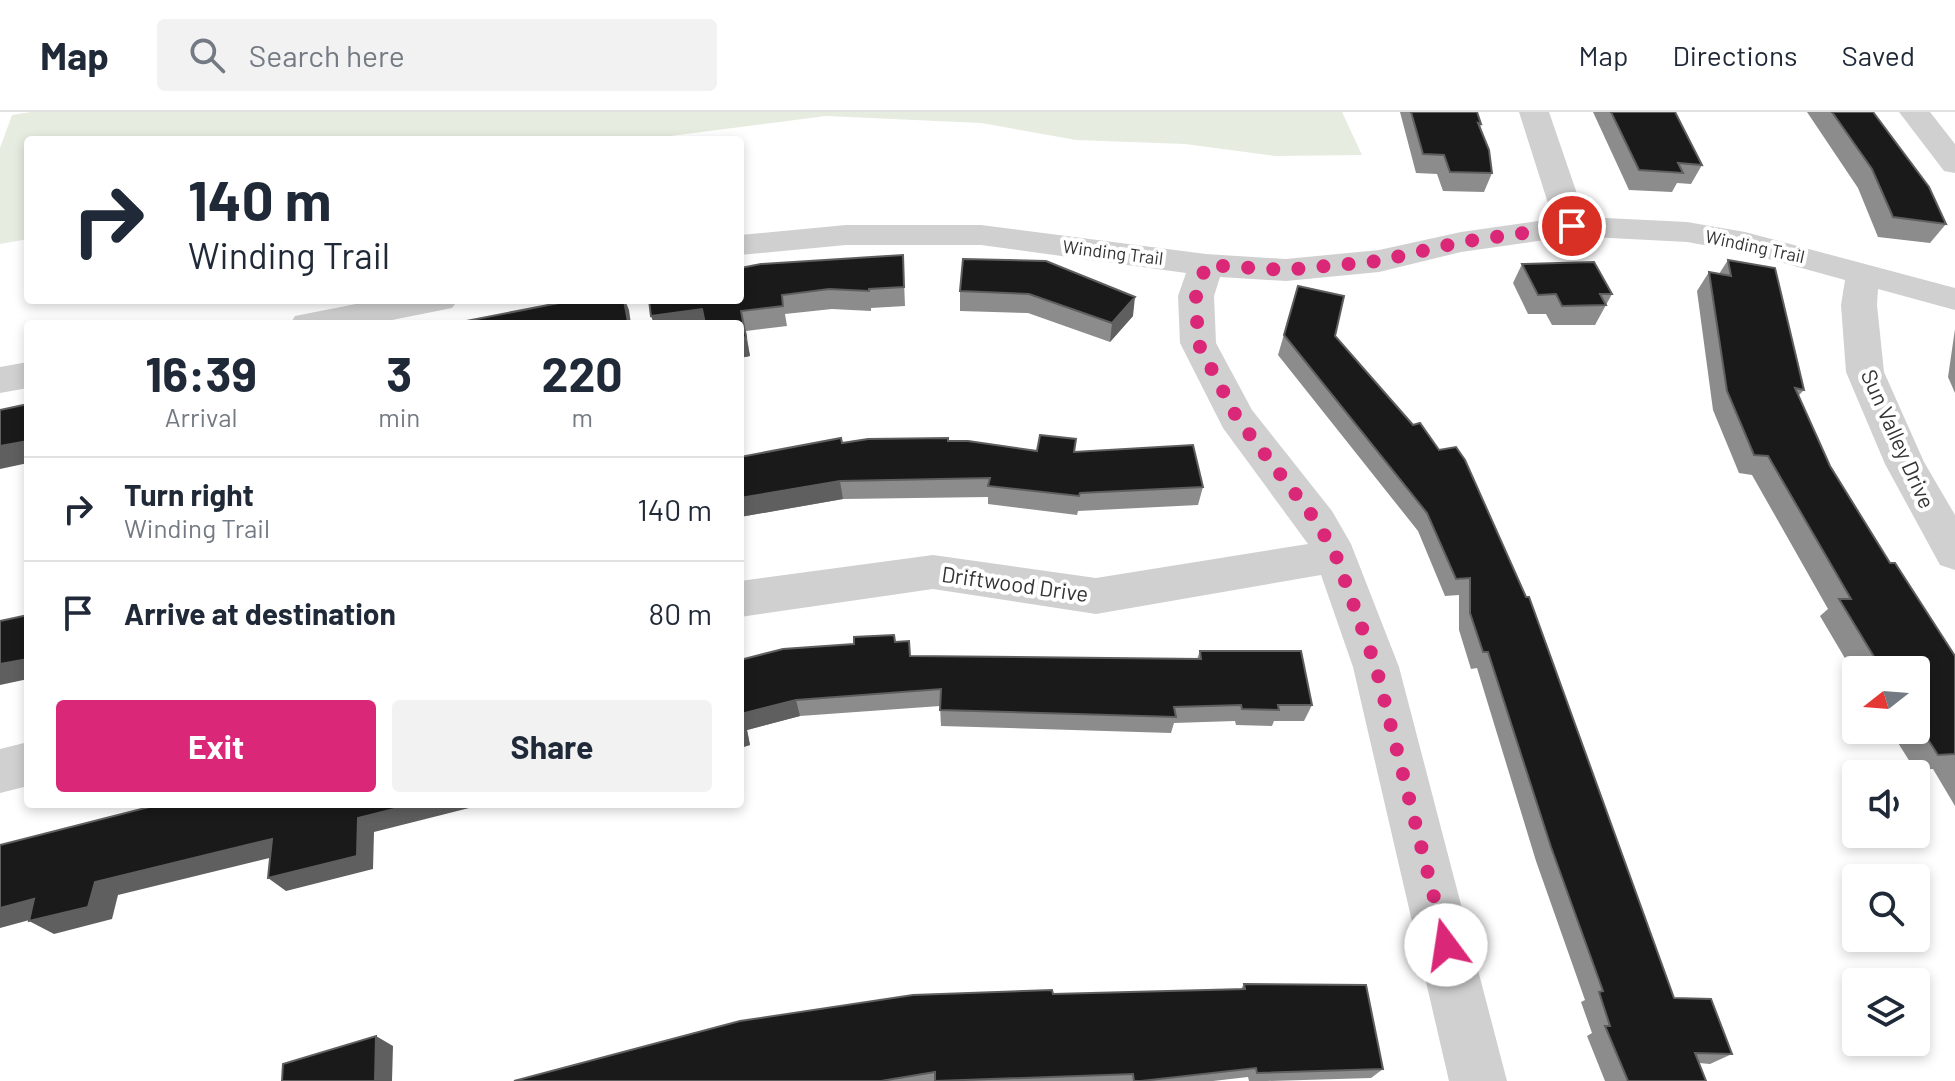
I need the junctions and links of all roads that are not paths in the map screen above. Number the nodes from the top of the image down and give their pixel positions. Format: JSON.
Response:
{"nodes":[{"id":1,"x":1534,"y":112,"type":"edge"},
{"id":2,"x":1914,"y":112,"type":"edge"},
{"id":3,"x":1955,"y":164,"type":"edge"},
{"id":4,"x":1572,"y":226,"type":"junction"},
{"id":5,"x":744,"y":245,"type":"edge"},
{"id":6,"x":1206,"y":265,"type":"junction"},
{"id":7,"x":1863,"y":272,"type":"junction"},
{"id":8,"x":1955,"y":299,"type":"edge"},
{"id":9,"x":418,"y":304,"type":"edge"},
{"id":10,"x":330,"y":320,"type":"edge"},
{"id":11,"x":24,"y":376,"type":"edge"},
{"id":12,"x":0,"y":380,"type":"edge"},
{"id":13,"x":1955,"y":553,"type":"edge"},
{"id":14,"x":1336,"y":556,"type":"junction"},
{"id":15,"x":744,"y":598,"type":"edge"},
{"id":16,"x":24,"y":765,"type":"edge"},
{"id":17,"x":0,"y":771,"type":"edge"},
{"id":18,"x":1478,"y":1081,"type":"edge"}],
"edges":[{"from":1,"to":4,"type":"street"},
{"from":2,"to":3,"type":"street"},
{"from":4,"to":6,"type":"street","name":"Winding Trail"},
{"from":4,"to":7,"type":"street","name":"Winding Trail"},
{"from":5,"to":6,"type":"street","name":"Winding Trail"},
{"from":6,"to":14,"type":"street"},
{"from":7,"to":8,"type":"street","name":"Winding Trail"},
{"from":7,"to":13,"type":"street","name":"Sun Valley Drive"},
{"from":9,"to":10,"type":"street"},
{"from":11,"to":12,"type":"street"},
{"from":14,"to":15,"type":"street","name":"Driftwood Drive"},
{"from":14,"to":18,"type":"street"},
{"from":16,"to":17,"type":"street"}]}
